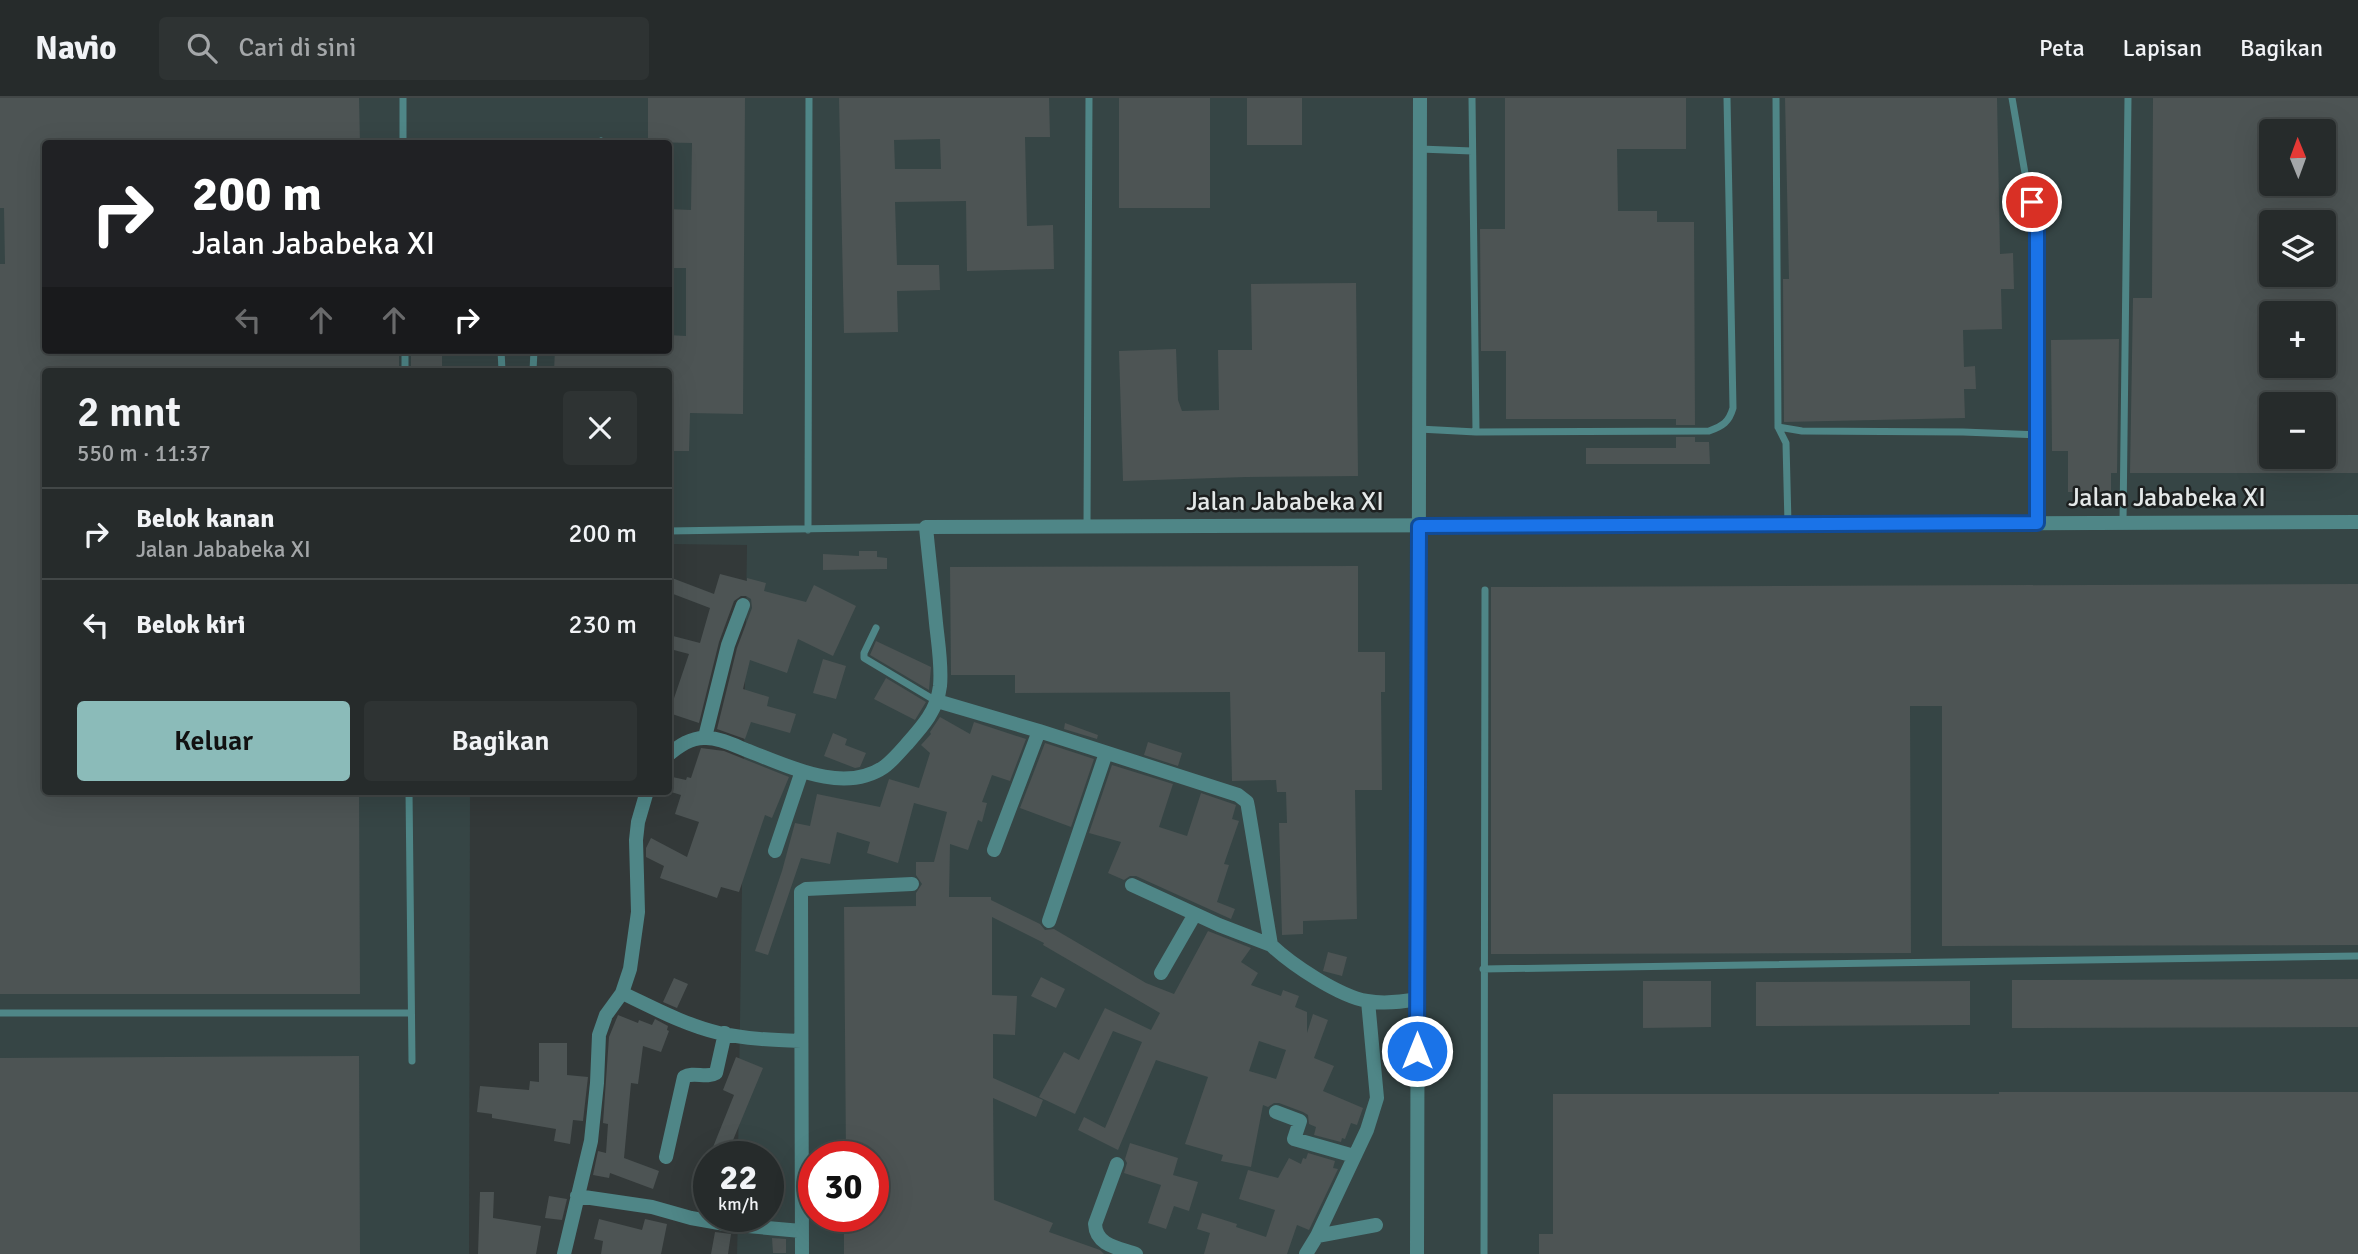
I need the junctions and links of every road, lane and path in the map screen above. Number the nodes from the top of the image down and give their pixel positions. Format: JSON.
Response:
{"nodes":[{"id":1,"x":402,"y":98,"type":"edge"},
{"id":2,"x":809,"y":98,"type":"edge"},
{"id":3,"x":1088,"y":98,"type":"edge"},
{"id":4,"x":1420,"y":98,"type":"edge"},
{"id":5,"x":1472,"y":98,"type":"edge"},
{"id":6,"x":1727,"y":98,"type":"edge"},
{"id":7,"x":1776,"y":98,"type":"edge"},
{"id":8,"x":2012,"y":98,"type":"edge"},
{"id":9,"x":2128,"y":98,"type":"edge"},
{"id":10,"x":403,"y":140,"type":"edge"},
{"id":11,"x":1420,"y":149,"type":"junction"},
{"id":12,"x":1472,"y":151,"type":"junction"},
{"id":13,"x":1778,"y":427,"type":"junction"},
{"id":14,"x":1419,"y":429,"type":"junction"},
{"id":15,"x":1476,"y":432,"type":"junction"},
{"id":16,"x":2038,"y":435,"type":"junction"},
{"id":17,"x":2358,"y":522,"type":"edge"},
{"id":18,"x":2037,"y":523,"type":"junction"},
{"id":19,"x":2123,"y":523,"type":"junction"},
{"id":20,"x":1788,"y":524,"type":"junction"},
{"id":21,"x":1419,"y":526,"type":"junction"},
{"id":22,"x":926,"y":527,"type":"junction"},
{"id":23,"x":1087,"y":527,"type":"junction"},
{"id":24,"x":808,"y":530,"type":"junction"},
{"id":25,"x":672,"y":531,"type":"edge"},
{"id":26,"x":1485,"y":590,"type":"dead end"},
{"id":27,"x":743,"y":605,"type":"dead end"},
{"id":28,"x":876,"y":628,"type":"dead end"},
{"id":29,"x":937,"y":701,"type":"junction"},
{"id":30,"x":1039,"y":731,"type":"junction"},
{"id":31,"x":705,"y":737,"type":"junction"},
{"id":32,"x":672,"y":751,"type":"edge"},
{"id":33,"x":1106,"y":753,"type":"junction"},
{"id":34,"x":802,"y":771,"type":"junction"},
{"id":35,"x":409,"y":795,"type":"edge"},
{"id":36,"x":646,"y":795,"type":"edge"},
{"id":37,"x":994,"y":850,"type":"dead end"},
{"id":38,"x":775,"y":851,"type":"dead end"},
{"id":39,"x":912,"y":884,"type":"dead end"},
{"id":40,"x":1132,"y":885,"type":"dead end"},
{"id":41,"x":1195,"y":914,"type":"junction"},
{"id":42,"x":1049,"y":921,"type":"dead end"},
{"id":43,"x":1271,"y":945,"type":"junction"},
{"id":44,"x":2358,"y":956,"type":"edge"},
{"id":45,"x":1483,"y":969,"type":"junction"},
{"id":46,"x":1161,"y":973,"type":"dead end"},
{"id":47,"x":622,"y":993,"type":"junction"},
{"id":48,"x":1417,"y":999,"type":"junction"},
{"id":49,"x":1368,"y":1001,"type":"junction"},
{"id":50,"x":0,"y":1013,"type":"edge"},
{"id":51,"x":411,"y":1013,"type":"junction"},
{"id":52,"x":725,"y":1034,"type":"junction"},
{"id":53,"x":801,"y":1041,"type":"junction"},
{"id":54,"x":412,"y":1061,"type":"dead end"},
{"id":55,"x":1276,"y":1112,"type":"dead end"},
{"id":56,"x":802,"y":1141,"type":"edge"},
{"id":57,"x":1354,"y":1156,"type":"junction"},
{"id":58,"x":666,"y":1157,"type":"dead end"},
{"id":59,"x":1117,"y":1164,"type":"dead end"},
{"id":60,"x":577,"y":1196,"type":"junction"},
{"id":61,"x":1376,"y":1225,"type":"dead end"},
{"id":62,"x":798,"y":1231,"type":"edge"},
{"id":63,"x":802,"y":1232,"type":"edge"},
{"id":64,"x":1317,"y":1236,"type":"junction"},
{"id":65,"x":564,"y":1254,"type":"edge"},
{"id":66,"x":802,"y":1254,"type":"edge"},
{"id":67,"x":1136,"y":1254,"type":"edge"},
{"id":68,"x":1306,"y":1254,"type":"edge"},
{"id":69,"x":1416,"y":1254,"type":"edge"},
{"id":70,"x":1484,"y":1254,"type":"edge"}],
"edges":[{"from":1,"to":10,"type":"lane"},
{"from":2,"to":24,"type":"lane"},
{"from":3,"to":23,"type":"lane"},
{"from":4,"to":11,"type":"street"},
{"from":5,"to":12,"type":"lane"},
{"from":6,"to":15,"type":"lane"},
{"from":7,"to":13,"type":"lane"},
{"from":8,"to":16,"type":"lane"},
{"from":9,"to":19,"type":"lane"},
{"from":11,"to":12,"type":"lane"},
{"from":11,"to":14,"type":"street"},
{"from":12,"to":15,"type":"lane"},
{"from":13,"to":16,"type":"lane"},
{"from":13,"to":20,"type":"lane"},
{"from":14,"to":15,"type":"lane"},
{"from":14,"to":21,"type":"street"},
{"from":16,"to":18,"type":"lane"},
{"from":17,"to":19,"type":"street","name":"Jalan Jababeka XI"},
{"from":18,"to":19,"type":"street","name":"Jalan Jababeka XI"},
{"from":18,"to":20,"type":"street","name":"Jalan Jababeka XI"},
{"from":20,"to":21,"type":"street","name":"Jalan Jababeka XI"},
{"from":21,"to":23,"type":"street","name":"Jalan Jababeka XI"},
{"from":21,"to":48,"type":"street"},
{"from":22,"to":23,"type":"street","name":"Jalan Jababeka XI"},
{"from":22,"to":24,"type":"lane"},
{"from":22,"to":29,"type":"street"},
{"from":24,"to":25,"type":"lane"},
{"from":26,"to":45,"type":"lane"},
{"from":27,"to":31,"type":"street"},
{"from":28,"to":29,"type":"lane"},
{"from":29,"to":30,"type":"street"},
{"from":29,"to":34,"type":"street"},
{"from":30,"to":33,"type":"street"},
{"from":30,"to":37,"type":"street"},
{"from":31,"to":32,"type":"street"},
{"from":31,"to":34,"type":"street"},
{"from":33,"to":42,"type":"street"},
{"from":33,"to":43,"type":"street"},
{"from":34,"to":38,"type":"street"},
{"from":35,"to":51,"type":"lane"},
{"from":36,"to":47,"type":"street"},
{"from":39,"to":53,"type":"street"},
{"from":40,"to":41,"type":"street"},
{"from":41,"to":43,"type":"street"},
{"from":41,"to":46,"type":"street"},
{"from":43,"to":49,"type":"street"},
{"from":44,"to":45,"type":"lane"},
{"from":45,"to":70,"type":"lane"},
{"from":47,"to":52,"type":"street"},
{"from":47,"to":60,"type":"street"},
{"from":48,"to":49,"type":"street"},
{"from":48,"to":69,"type":"street"},
{"from":49,"to":57,"type":"street"},
{"from":50,"to":51,"type":"lane"},
{"from":51,"to":54,"type":"lane"},
{"from":52,"to":53,"type":"street"},
{"from":52,"to":58,"type":"street"},
{"from":53,"to":56,"type":"street"},
{"from":55,"to":57,"type":"street"},
{"from":57,"to":64,"type":"street"},
{"from":59,"to":67,"type":"street"},
{"from":60,"to":62,"type":"street"},
{"from":60,"to":65,"type":"street"},
{"from":61,"to":64,"type":"street"},
{"from":63,"to":66,"type":"street"},
{"from":64,"to":68,"type":"street"}]}
